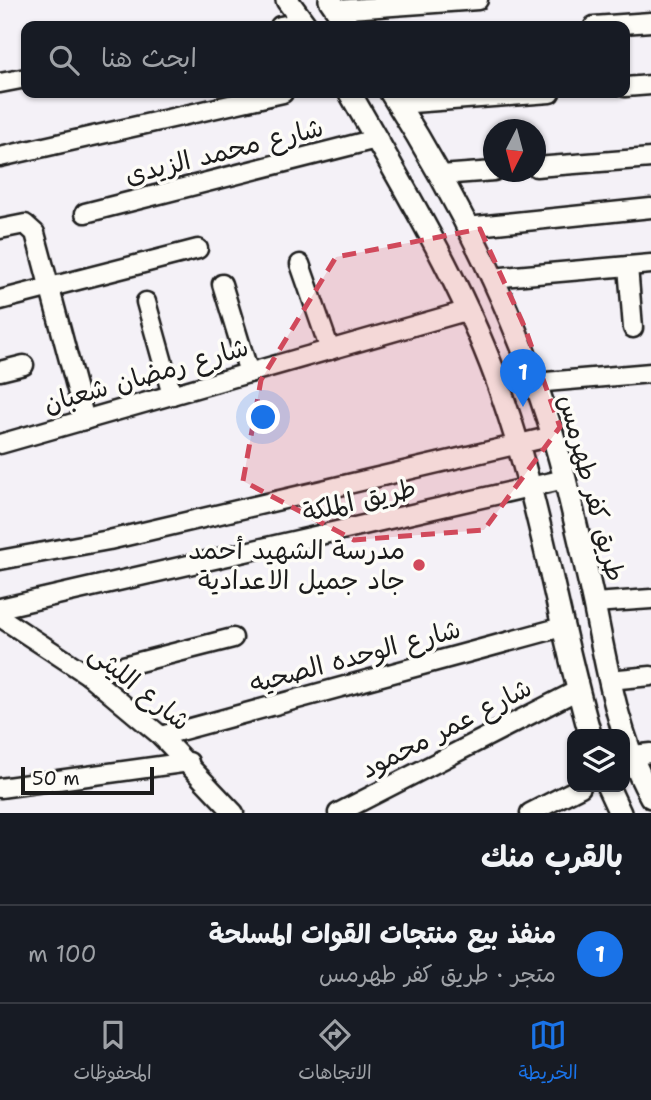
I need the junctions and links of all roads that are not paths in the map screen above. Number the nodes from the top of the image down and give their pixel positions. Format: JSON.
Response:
{"nodes":[{"id":1,"x":287,"y":0,"type":"edge"},
{"id":2,"x":478,"y":0,"type":"edge"},
{"id":3,"x":338,"y":12,"type":"edge"},
{"id":4,"x":302,"y":21,"type":"edge"},
{"id":5,"x":651,"y":22,"type":"edge"},
{"id":6,"x":630,"y":23,"type":"edge"},
{"id":7,"x":21,"y":79,"type":"edge"},
{"id":8,"x":0,"y":83,"type":"edge"},
{"id":9,"x":651,"y":85,"type":"edge"},
{"id":10,"x":630,"y":87,"type":"edge"},
{"id":11,"x":262,"y":98,"type":"edge"},
{"id":12,"x":352,"y":98,"type":"edge"},
{"id":13,"x":420,"y":98,"type":"edge"},
{"id":14,"x":394,"y":99,"type":"edge"},
{"id":15,"x":376,"y":139,"type":"junction"},
{"id":16,"x":0,"y":157,"type":"edge"},
{"id":17,"x":651,"y":159,"type":"edge"},
{"id":18,"x":546,"y":166,"type":"edge"},
{"id":19,"x":483,"y":172,"type":"edge"},
{"id":20,"x":441,"y":175,"type":"junction"},
{"id":21,"x":651,"y":208,"type":"edge"},
{"id":22,"x":85,"y":213,"type":"dead end"},
{"id":23,"x":467,"y":227,"type":"junction"},
{"id":24,"x":0,"y":229,"type":"edge"},
{"id":25,"x":198,"y":249,"type":"dead end"},
{"id":26,"x":300,"y":264,"type":"dead end"},
{"id":27,"x":651,"y":264,"type":"edge"},
{"id":28,"x":628,"y":266,"type":"junction"},
{"id":29,"x":491,"y":278,"type":"junction"},
{"id":30,"x":222,"y":284,"type":"dead end"},
{"id":31,"x":49,"y":287,"type":"junction"},
{"id":32,"x":0,"y":300,"type":"edge"},
{"id":33,"x":146,"y":302,"type":"dead end"},
{"id":34,"x":469,"y":310,"type":"junction"},
{"id":35,"x":634,"y":328,"type":"dead end"},
{"id":36,"x":330,"y":350,"type":"junction"},
{"id":37,"x":24,"y":365,"type":"dead end"},
{"id":38,"x":0,"y":371,"type":"edge"},
{"id":39,"x":249,"y":373,"type":"junction"},
{"id":40,"x":651,"y":373,"type":"edge"},
{"id":41,"x":534,"y":383,"type":"junction"},
{"id":42,"x":172,"y":395,"type":"junction"},
{"id":43,"x":85,"y":420,"type":"junction"},
{"id":44,"x":553,"y":436,"type":"junction"},
{"id":45,"x":0,"y":444,"type":"edge"},
{"id":46,"x":518,"y":445,"type":"junction"},
{"id":47,"x":565,"y":479,"type":"junction"},
{"id":48,"x":531,"y":488,"type":"junction"},
{"id":49,"x":0,"y":560,"type":"edge"},
{"id":50,"x":651,"y":598,"type":"edge"},
{"id":51,"x":594,"y":603,"type":"junction"},
{"id":52,"x":0,"y":608,"type":"edge"},
{"id":53,"x":0,"y":617,"type":"edge"},
{"id":54,"x":562,"y":627,"type":"junction"},
{"id":55,"x":233,"y":638,"type":"dead end"},
{"id":56,"x":88,"y":675,"type":"junction"},
{"id":57,"x":651,"y":676,"type":"edge"},
{"id":58,"x":608,"y":680,"type":"junction"},
{"id":59,"x":578,"y":690,"type":"junction"},
{"id":60,"x":589,"y":729,"type":"edge"},
{"id":61,"x":161,"y":736,"type":"junction"},
{"id":62,"x":642,"y":754,"type":"edge"},
{"id":63,"x":189,"y":762,"type":"junction"},
{"id":64,"x":0,"y":788,"type":"edge"},
{"id":65,"x":571,"y":792,"type":"edge"},
{"id":66,"x":610,"y":792,"type":"edge"},
{"id":67,"x":651,"y":797,"type":"edge"},
{"id":68,"x":234,"y":813,"type":"edge"},
{"id":69,"x":338,"y":813,"type":"edge"},
{"id":70,"x":530,"y":813,"type":"edge"},
{"id":71,"x":620,"y":813,"type":"edge"}],
"edges":[{"from":1,"to":4,"type":"street"},
{"from":2,"to":3,"type":"street"},
{"from":5,"to":6,"type":"street"},
{"from":7,"to":8,"type":"street"},
{"from":9,"to":10,"type":"street"},
{"from":11,"to":16,"type":"street"},
{"from":12,"to":15,"type":"street"},
{"from":13,"to":14,"type":"street"},
{"from":14,"to":20,"type":"street","name":"طريق كفر طهرمس"},
{"from":15,"to":22,"type":"street","name":"شارع محمد الزيدى"},
{"from":15,"to":34,"type":"street"},
{"from":17,"to":18,"type":"street"},
{"from":19,"to":20,"type":"street"},
{"from":20,"to":23,"type":"street","name":"طريق كفر طهرمس"},
{"from":21,"to":23,"type":"street"},
{"from":23,"to":29,"type":"street","name":"طريق كفر طهرمس"},
{"from":24,"to":31,"type":"street"},
{"from":25,"to":31,"type":"street"},
{"from":26,"to":36,"type":"street"},
{"from":27,"to":28,"type":"street"},
{"from":28,"to":29,"type":"street"},
{"from":28,"to":35,"type":"street"},
{"from":29,"to":41,"type":"street","name":"طريق كفر طهرمس"},
{"from":30,"to":39,"type":"street"},
{"from":31,"to":32,"type":"street"},
{"from":31,"to":43,"type":"street"},
{"from":33,"to":42,"type":"street"},
{"from":34,"to":36,"type":"street","name":"شارع رمضان شعبان"},
{"from":34,"to":46,"type":"street"},
{"from":36,"to":39,"type":"street","name":"شارع رمضان شعبان"},
{"from":37,"to":38,"type":"street"},
{"from":39,"to":42,"type":"street","name":"شارع رمضان شعبان"},
{"from":40,"to":41,"type":"street"},
{"from":41,"to":44,"type":"street","name":"طريق كفر طهرمس"},
{"from":42,"to":43,"type":"street","name":"شارع رمضان شعبان"},
{"from":43,"to":45,"type":"street","name":"شارع رمضان شعبان"},
{"from":44,"to":46,"type":"street","name":"طريق الملكة"},
{"from":44,"to":47,"type":"street","name":"طريق كفر طهرمس"},
{"from":46,"to":48,"type":"street"},
{"from":46,"to":49,"type":"street","name":"طريق الملكة"},
{"from":47,"to":48,"type":"street","name":"طريق الملكة"},
{"from":47,"to":51,"type":"street","name":"طريق كفر طهرمس"},
{"from":48,"to":52,"type":"street","name":"طريق الملكة"},
{"from":48,"to":54,"type":"street"},
{"from":50,"to":51,"type":"street"},
{"from":51,"to":58,"type":"street","name":"طريق كفر طهرمس"},
{"from":53,"to":56,"type":"street","name":"شارع الليثى"},
{"from":54,"to":59,"type":"street"},
{"from":54,"to":61,"type":"street","name":"شارع الوحده الصحيه"},
{"from":55,"to":56,"type":"street"},
{"from":56,"to":61,"type":"street","name":"شارع الليثى"},
{"from":57,"to":58,"type":"street"},
{"from":58,"to":62,"type":"street","name":"طريق كفر طهرمس"},
{"from":59,"to":60,"type":"street"},
{"from":59,"to":69,"type":"street","name":"شارع عمر محمود"},
{"from":61,"to":63,"type":"street","name":"شارع الليثى"},
{"from":62,"to":67,"type":"street","name":"طريق كفر طهرمس"},
{"from":63,"to":64,"type":"street"},
{"from":63,"to":68,"type":"street","name":"شارع الليثى"},
{"from":65,"to":70,"type":"street"},
{"from":66,"to":71,"type":"street"}]}
